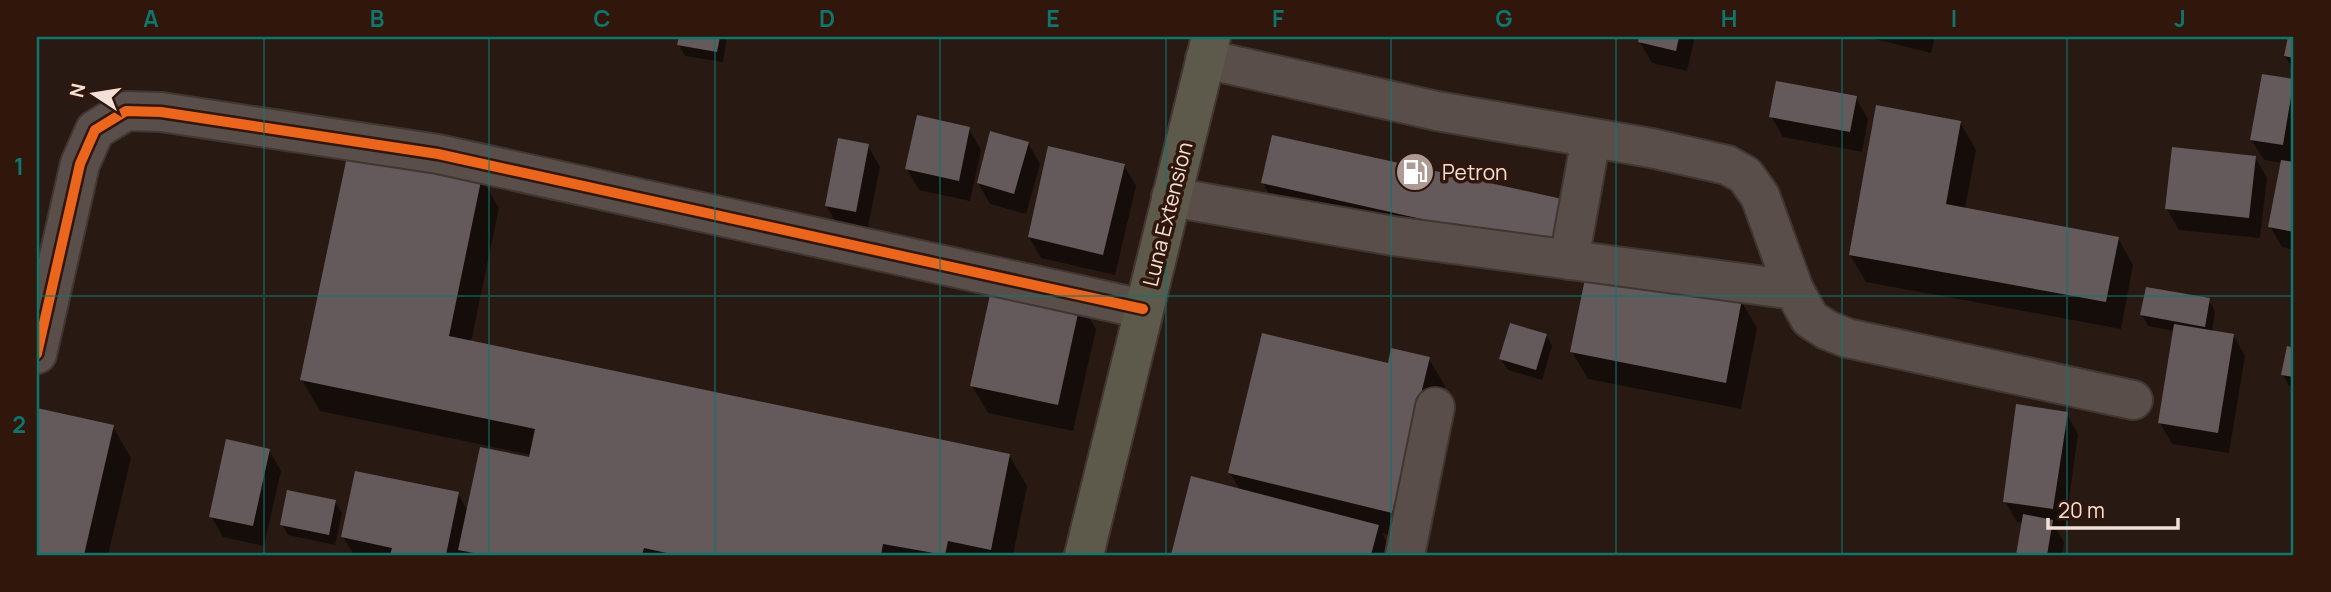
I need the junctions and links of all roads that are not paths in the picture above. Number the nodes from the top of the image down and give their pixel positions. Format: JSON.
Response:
{"nodes":[{"id":1,"x":1208,"y":48,"type":"edge"},
{"id":2,"x":1591,"y":138,"type":"junction"},
{"id":3,"x":1171,"y":197,"type":"junction"},
{"id":4,"x":1569,"y":260,"type":"junction"},
{"id":5,"x":1794,"y":290,"type":"junction"},
{"id":6,"x":1143,"y":309,"type":"junction"},
{"id":7,"x":37,"y":354,"type":"edge"},
{"id":8,"x":2133,"y":400,"type":"dead end"},
{"id":9,"x":1436,"y":407,"type":"dead end"},
{"id":10,"x":1084,"y":555,"type":"edge"},
{"id":11,"x":1405,"y":555,"type":"edge"}],
"edges":[{"from":1,"to":2,"type":"street"},
{"from":1,"to":3,"type":"highway","name":"Luna Extension"},
{"from":2,"to":4,"type":"street"},
{"from":2,"to":5,"type":"street"},
{"from":3,"to":4,"type":"street"},
{"from":3,"to":6,"type":"highway","name":"Luna Extension"},
{"from":4,"to":5,"type":"street"},
{"from":5,"to":8,"type":"street"},
{"from":6,"to":7,"type":"street"},
{"from":6,"to":10,"type":"highway","name":"Luna Extension"},
{"from":9,"to":11,"type":"street"}]}
